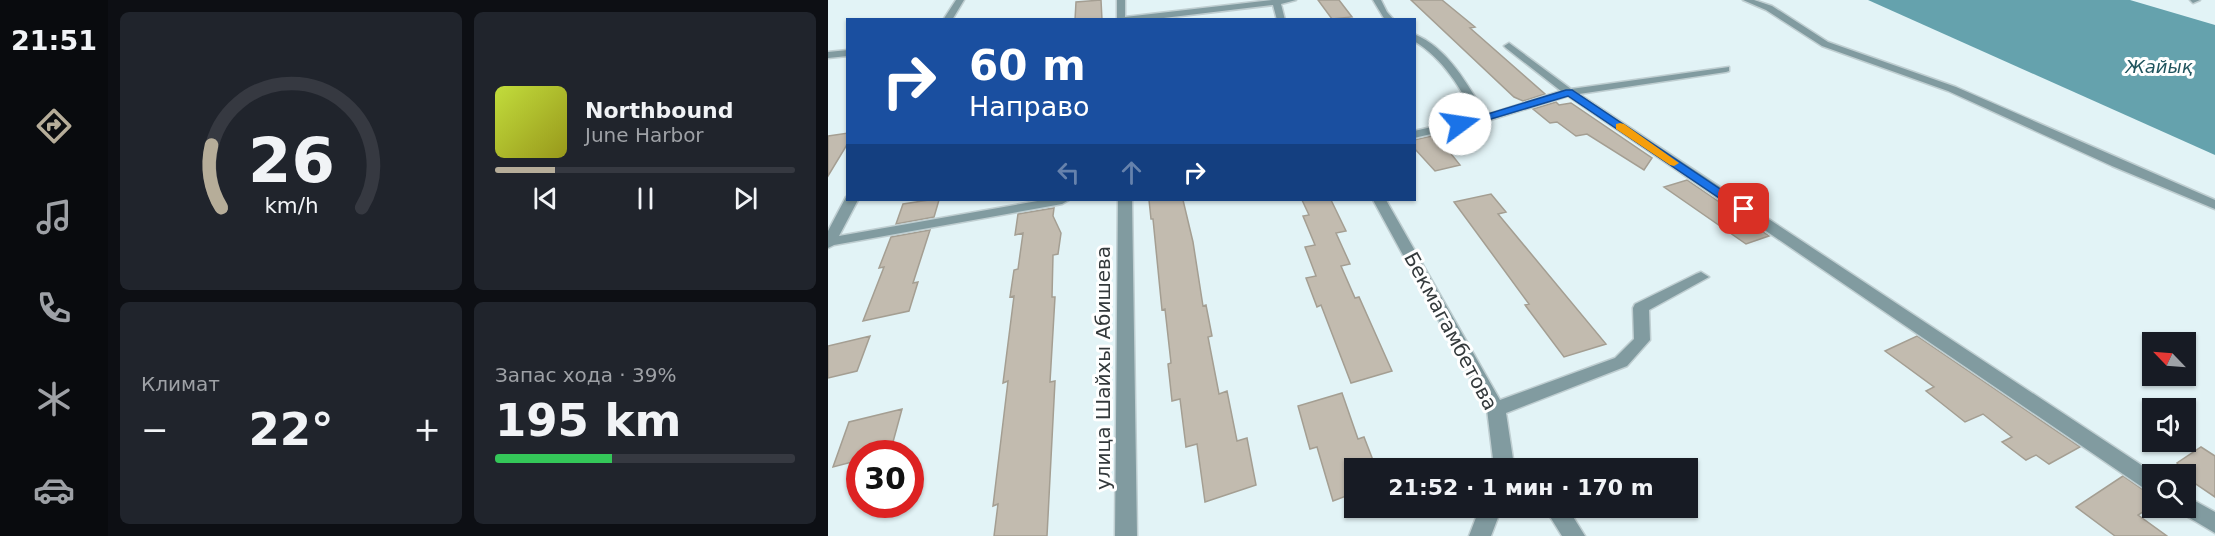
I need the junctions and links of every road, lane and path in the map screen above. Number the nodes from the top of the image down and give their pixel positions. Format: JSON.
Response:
{"nodes":[{"id":1,"x":960,"y":0,"type":"edge"},
{"id":2,"x":1121,"y":0,"type":"edge"},
{"id":3,"x":1293,"y":0,"type":"edge"},
{"id":4,"x":1377,"y":0,"type":"edge"},
{"id":5,"x":1747,"y":0,"type":"edge"},
{"id":6,"x":1276,"y":1,"type":"edge"},
{"id":7,"x":948,"y":18,"type":"edge"},
{"id":8,"x":1121,"y":18,"type":"edge"},
{"id":9,"x":1137,"y":18,"type":"edge"},
{"id":10,"x":1280,"y":18,"type":"edge"},
{"id":11,"x":1388,"y":18,"type":"edge"},
{"id":12,"x":1416,"y":39,"type":"edge"},
{"id":13,"x":1509,"y":46,"type":"dead end"},
{"id":14,"x":846,"y":53,"type":"edge"},
{"id":15,"x":828,"y":55,"type":"edge"},
{"id":16,"x":1726,"y":69,"type":"dead end"},
{"id":17,"x":1569,"y":92,"type":"junction"},
{"id":18,"x":1483,"y":119,"type":"junction"},
{"id":19,"x":1416,"y":135,"type":"edge"},
{"id":20,"x":850,"y":201,"type":"edge"},
{"id":21,"x":1056,"y":201,"type":"edge"},
{"id":22,"x":1125,"y":201,"type":"edge"},
{"id":23,"x":1380,"y":201,"type":"edge"},
{"id":24,"x":2215,"y":205,"type":"edge"},
{"id":25,"x":829,"y":242,"type":"edge"},
{"id":26,"x":1701,"y":277,"type":"dead end"},
{"id":27,"x":1496,"y":408,"type":"junction"},
{"id":28,"x":1505,"y":458,"type":"edge"},
{"id":29,"x":2142,"y":476,"type":"edge"},
{"id":30,"x":2196,"y":512,"type":"edge"},
{"id":31,"x":1488,"y":518,"type":"edge"},
{"id":32,"x":1562,"y":518,"type":"edge"},
{"id":33,"x":2215,"y":524,"type":"edge"},
{"id":34,"x":1126,"y":536,"type":"edge"},
{"id":35,"x":1480,"y":536,"type":"edge"},
{"id":36,"x":1574,"y":536,"type":"edge"}],
"edges":[{"from":1,"to":7,"type":"street"},
{"from":2,"to":8,"type":"street"},
{"from":3,"to":6,"type":"street"},
{"from":4,"to":11,"type":"street"},
{"from":5,"to":24,"type":"street"},
{"from":6,"to":9,"type":"street"},
{"from":6,"to":10,"type":"street"},
{"from":12,"to":18,"type":"street"},
{"from":13,"to":17,"type":"street"},
{"from":14,"to":15,"type":"street"},
{"from":16,"to":17,"type":"street"},
{"from":17,"to":18,"type":"street"},
{"from":17,"to":29,"type":"street"},
{"from":18,"to":19,"type":"street"},
{"from":20,"to":25,"type":"street"},
{"from":21,"to":25,"type":"street"},
{"from":22,"to":34,"type":"street","name":"улица Шайхы Абишева"},
{"from":23,"to":27,"type":"street","name":"Бекмагамбетова"},
{"from":26,"to":27,"type":"street"},
{"from":27,"to":28,"type":"street","name":"Бекмагамбетова"},
{"from":30,"to":33,"type":"street"},
{"from":31,"to":35,"type":"street"},
{"from":32,"to":36,"type":"street"}]}
